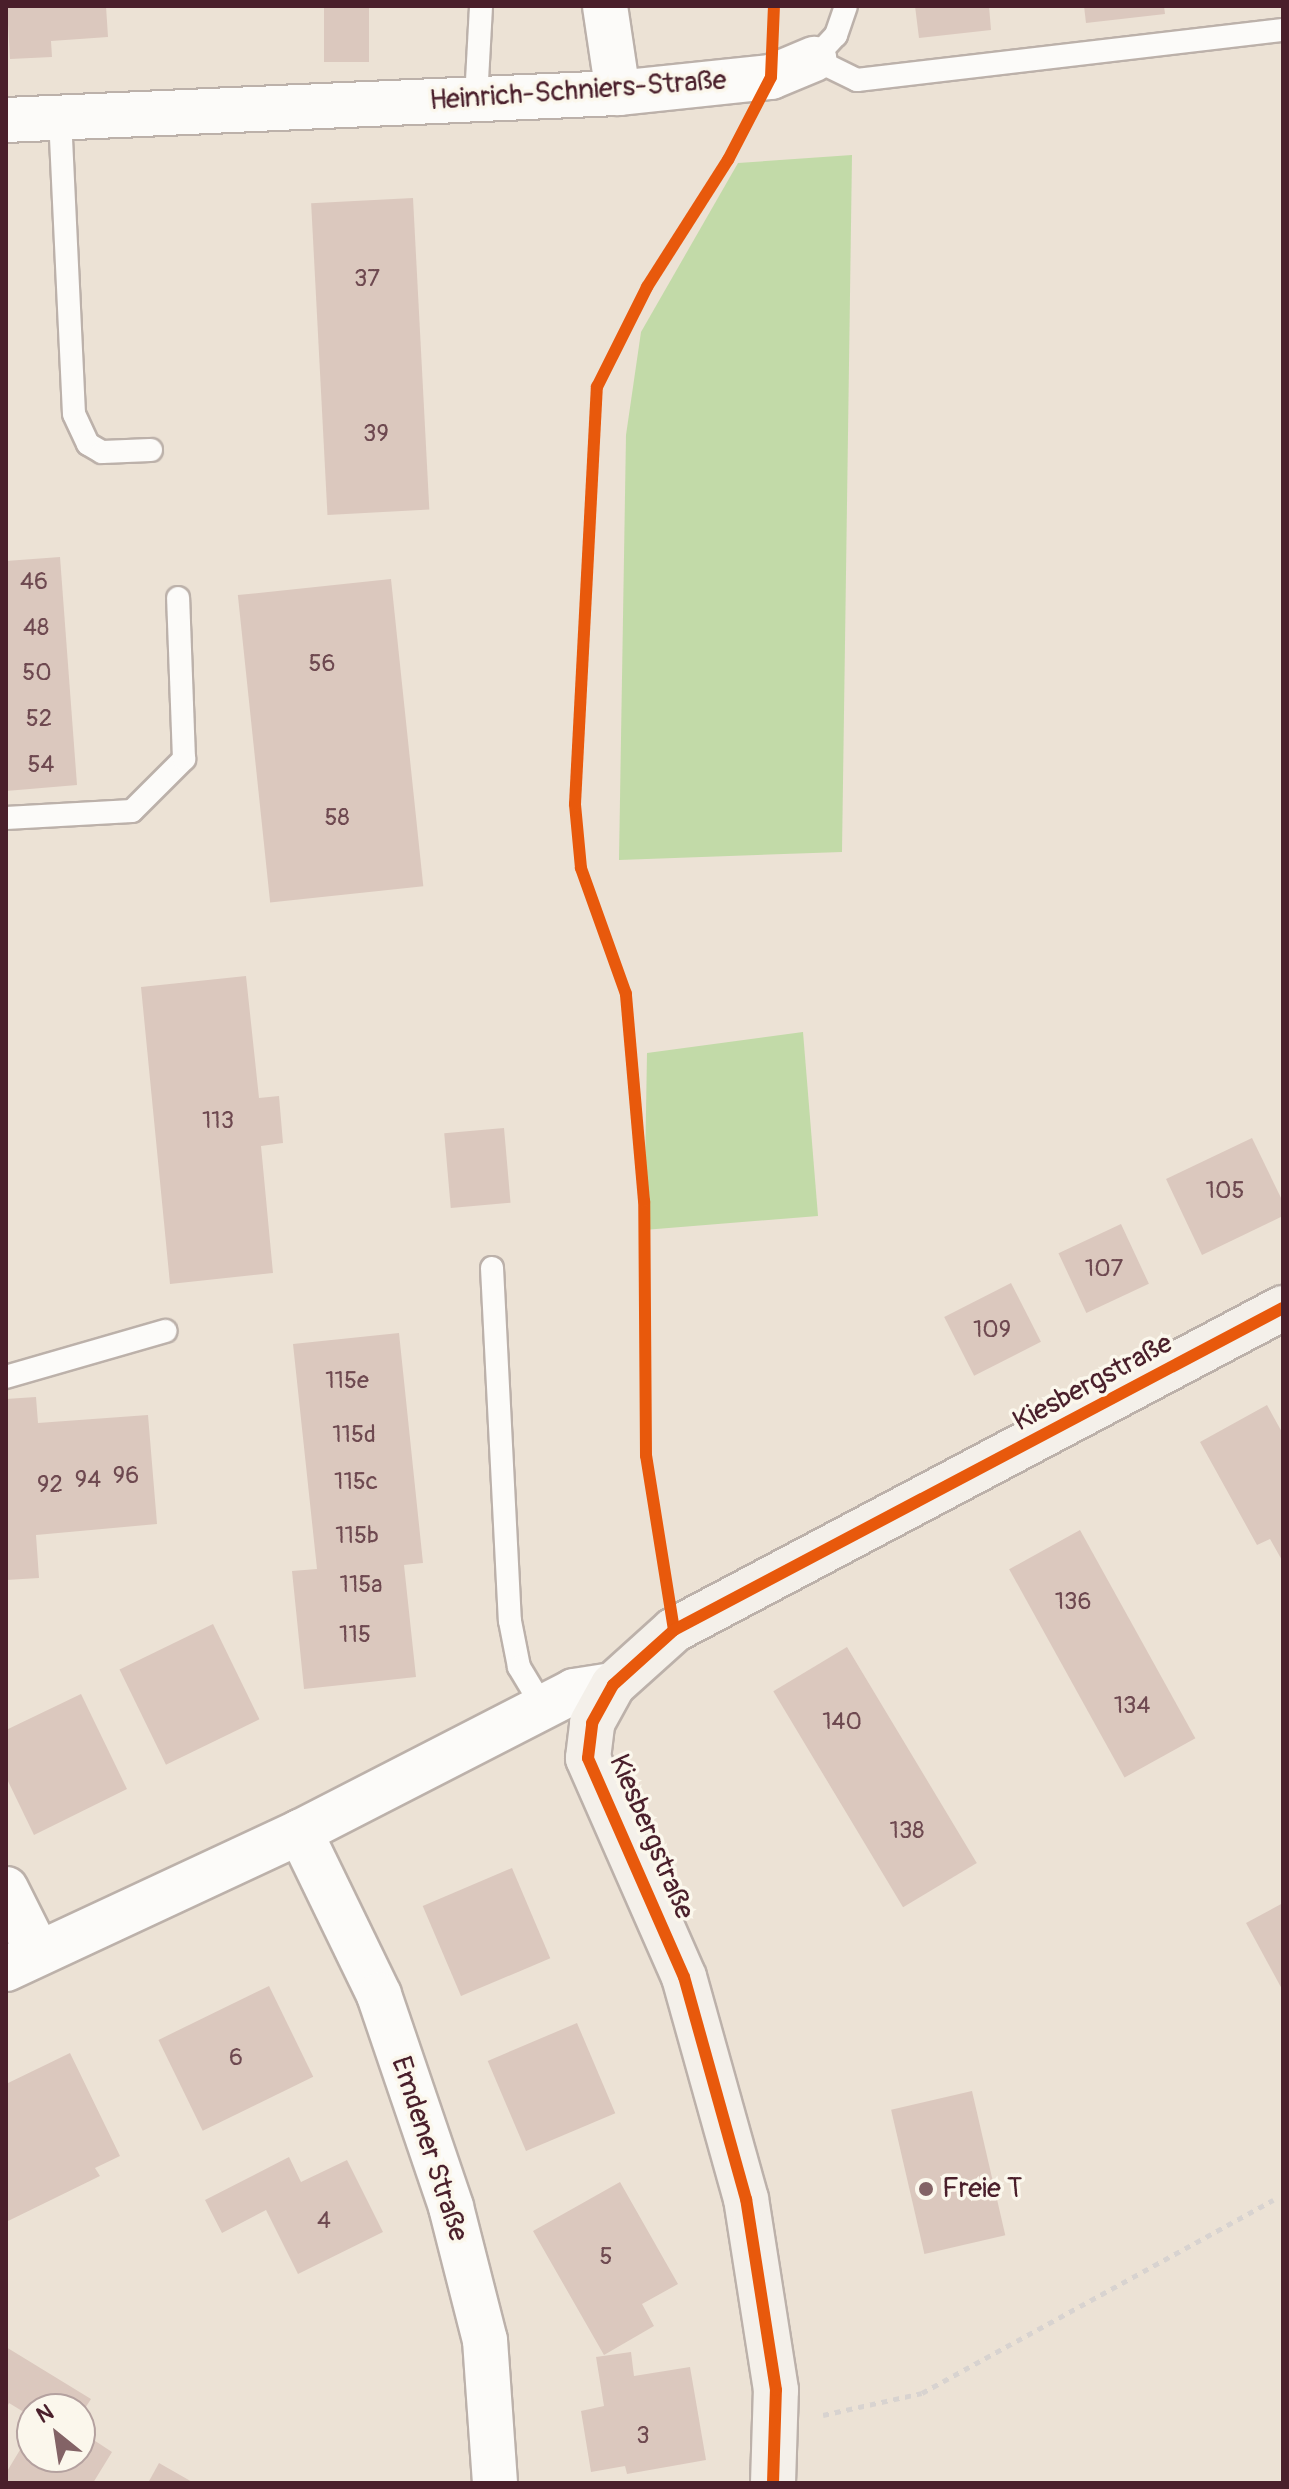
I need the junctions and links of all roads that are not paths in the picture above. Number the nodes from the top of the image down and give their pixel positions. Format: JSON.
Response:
{"nodes":[{"id":1,"x":481,"y":6,"type":"edge"},
{"id":2,"x":605,"y":6,"type":"edge"},
{"id":3,"x":846,"y":6,"type":"edge"},
{"id":4,"x":1283,"y":30,"type":"edge"},
{"id":5,"x":814,"y":59,"type":"junction"},
{"id":6,"x":618,"y":93,"type":"junction"},
{"id":7,"x":476,"y":99,"type":"junction"},
{"id":8,"x":60,"y":117,"type":"junction"},
{"id":9,"x":6,"y":120,"type":"edge"},
{"id":10,"x":151,"y":450,"type":"dead end"},
{"id":11,"x":178,"y":598,"type":"dead end"},
{"id":12,"x":6,"y":818,"type":"edge"},
{"id":13,"x":492,"y":1268,"type":"dead end"},
{"id":14,"x":1283,"y":1308,"type":"edge"},
{"id":15,"x":165,"y":1331,"type":"dead end"},
{"id":16,"x":6,"y":1377,"type":"edge"},
{"id":17,"x":613,"y":1685,"type":"junction"},
{"id":18,"x":543,"y":1707,"type":"junction"},
{"id":19,"x":300,"y":1832,"type":"junction"},
{"id":20,"x":6,"y":1889,"type":"edge"},
{"id":21,"x":22,"y":1961,"type":"edge"},
{"id":22,"x":495,"y":2483,"type":"edge"},
{"id":23,"x":773,"y":2483,"type":"edge"}],
"edges":[{"from":1,"to":7,"type":"lane"},
{"from":2,"to":6,"type":"street"},
{"from":3,"to":5,"type":"lane"},
{"from":4,"to":5,"type":"lane"},
{"from":5,"to":6,"type":"street","name":"Heinrich-Schniers-Straße"},
{"from":6,"to":7,"type":"street","name":"Heinrich-Schniers-Straße"},
{"from":7,"to":8,"type":"street","name":"Heinrich-Schniers-Straße"},
{"from":8,"to":9,"type":"street","name":"Heinrich-Schniers-Straße"},
{"from":8,"to":10,"type":"lane"},
{"from":11,"to":12,"type":"lane"},
{"from":13,"to":18,"type":"lane"},
{"from":14,"to":17,"type":"street","name":"Kiesbergstraße"},
{"from":15,"to":16,"type":"lane"},
{"from":17,"to":18,"type":"street"},
{"from":17,"to":23,"type":"street","name":"Kiesbergstraße"},
{"from":18,"to":19,"type":"street"},
{"from":19,"to":21,"type":"street"},
{"from":19,"to":22,"type":"street","name":"Emdener Straße"},
{"from":20,"to":21,"type":"street"}]}
